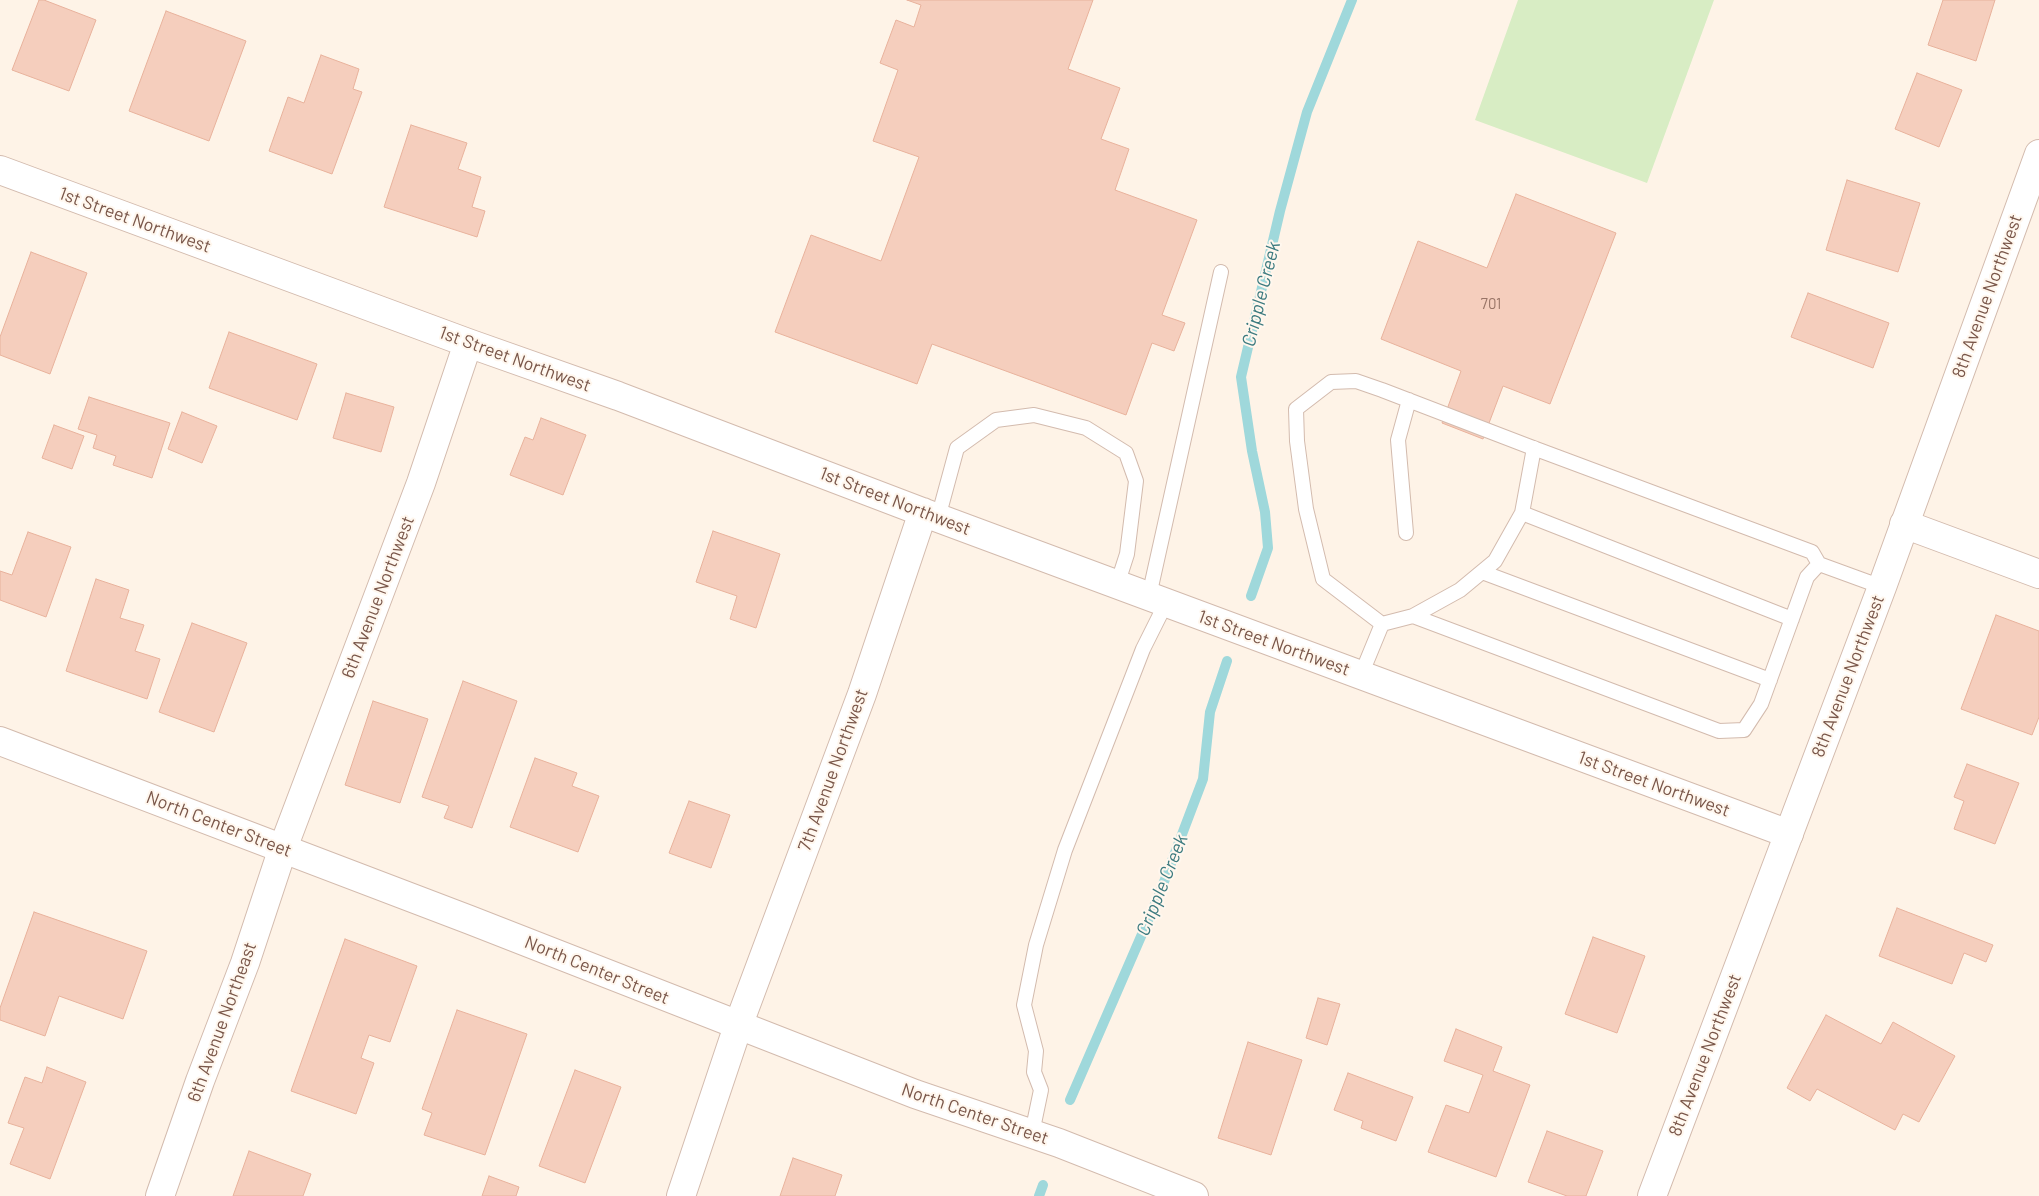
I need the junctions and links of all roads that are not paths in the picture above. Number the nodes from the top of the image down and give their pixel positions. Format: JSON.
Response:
{"nodes":[{"id":1,"x":2039,"y":154,"type":"edge"},
{"id":2,"x":0,"y":170,"type":"edge"},
{"id":3,"x":1221,"y":272,"type":"dead end"},
{"id":4,"x":468,"y":343,"type":"junction"},
{"id":5,"x":1409,"y":400,"type":"junction"},
{"id":6,"x":1534,"y":448,"type":"junction"},
{"id":7,"x":1522,"y":513,"type":"junction"},
{"id":8,"x":931,"y":515,"type":"junction"},
{"id":9,"x":1904,"y":524,"type":"junction"},
{"id":10,"x":1406,"y":533,"type":"dead end"},
{"id":11,"x":1819,"y":564,"type":"junction"},
{"id":12,"x":1482,"y":572,"type":"junction"},
{"id":13,"x":2039,"y":574,"type":"edge"},
{"id":14,"x":1117,"y":584,"type":"junction"},
{"id":15,"x":1882,"y":587,"type":"junction"},
{"id":16,"x":1158,"y":599,"type":"junction"},
{"id":17,"x":1413,"y":616,"type":"junction"},
{"id":18,"x":1792,"y":619,"type":"junction"},
{"id":19,"x":1382,"y":624,"type":"junction"},
{"id":20,"x":1361,"y":675,"type":"junction"},
{"id":21,"x":1770,"y":680,"type":"junction"},
{"id":22,"x":0,"y":741,"type":"edge"},
{"id":23,"x":1789,"y":834,"type":"junction"},
{"id":24,"x":283,"y":848,"type":"junction"},
{"id":25,"x":738,"y":1026,"type":"junction"},
{"id":26,"x":1032,"y":1134,"type":"junction"},
{"id":27,"x":160,"y":1196,"type":"edge"},
{"id":28,"x":681,"y":1196,"type":"edge"},
{"id":29,"x":1194,"y":1196,"type":"edge"},
{"id":30,"x":1652,"y":1196,"type":"edge"}],
"edges":[{"from":1,"to":9,"type":"street","name":"8th Avenue Northwest"},
{"from":2,"to":4,"type":"street","name":"1st Street Northwest"},
{"from":3,"to":16,"type":"lane"},
{"from":4,"to":8,"type":"street","name":"1st Street Northwest"},
{"from":4,"to":24,"type":"street","name":"6th Avenue Northwest"},
{"from":5,"to":6,"type":"lane"},
{"from":5,"to":10,"type":"lane"},
{"from":5,"to":19,"type":"lane"},
{"from":6,"to":7,"type":"lane"},
{"from":6,"to":11,"type":"lane"},
{"from":7,"to":12,"type":"lane"},
{"from":7,"to":18,"type":"lane"},
{"from":8,"to":14,"type":"street","name":"1st Street Northwest"},
{"from":8,"to":14,"type":"lane"},
{"from":8,"to":25,"type":"street","name":"7th Avenue Northwest"},
{"from":9,"to":13,"type":"street"},
{"from":9,"to":15,"type":"street","name":"8th Avenue Northwest"},
{"from":11,"to":15,"type":"lane"},
{"from":11,"to":18,"type":"lane"},
{"from":12,"to":17,"type":"lane"},
{"from":12,"to":21,"type":"lane"},
{"from":14,"to":16,"type":"street","name":"1st Street Northwest"},
{"from":15,"to":23,"type":"street","name":"8th Avenue Northwest"},
{"from":16,"to":20,"type":"street","name":"1st Street Northwest"},
{"from":16,"to":26,"type":"lane"},
{"from":17,"to":19,"type":"lane"},
{"from":17,"to":21,"type":"lane"},
{"from":18,"to":21,"type":"lane"},
{"from":19,"to":20,"type":"lane"},
{"from":20,"to":23,"type":"street","name":"1st Street Northwest"},
{"from":22,"to":24,"type":"street","name":"North Center Street"},
{"from":23,"to":30,"type":"street","name":"8th Avenue Northwest"},
{"from":24,"to":25,"type":"street","name":"North Center Street"},
{"from":24,"to":27,"type":"street","name":"6th Avenue Northeast"},
{"from":25,"to":26,"type":"street","name":"North Center Street"},
{"from":25,"to":28,"type":"street","name":"7th Avenue Northwest"},
{"from":26,"to":29,"type":"street","name":"North Center Street"}]}
